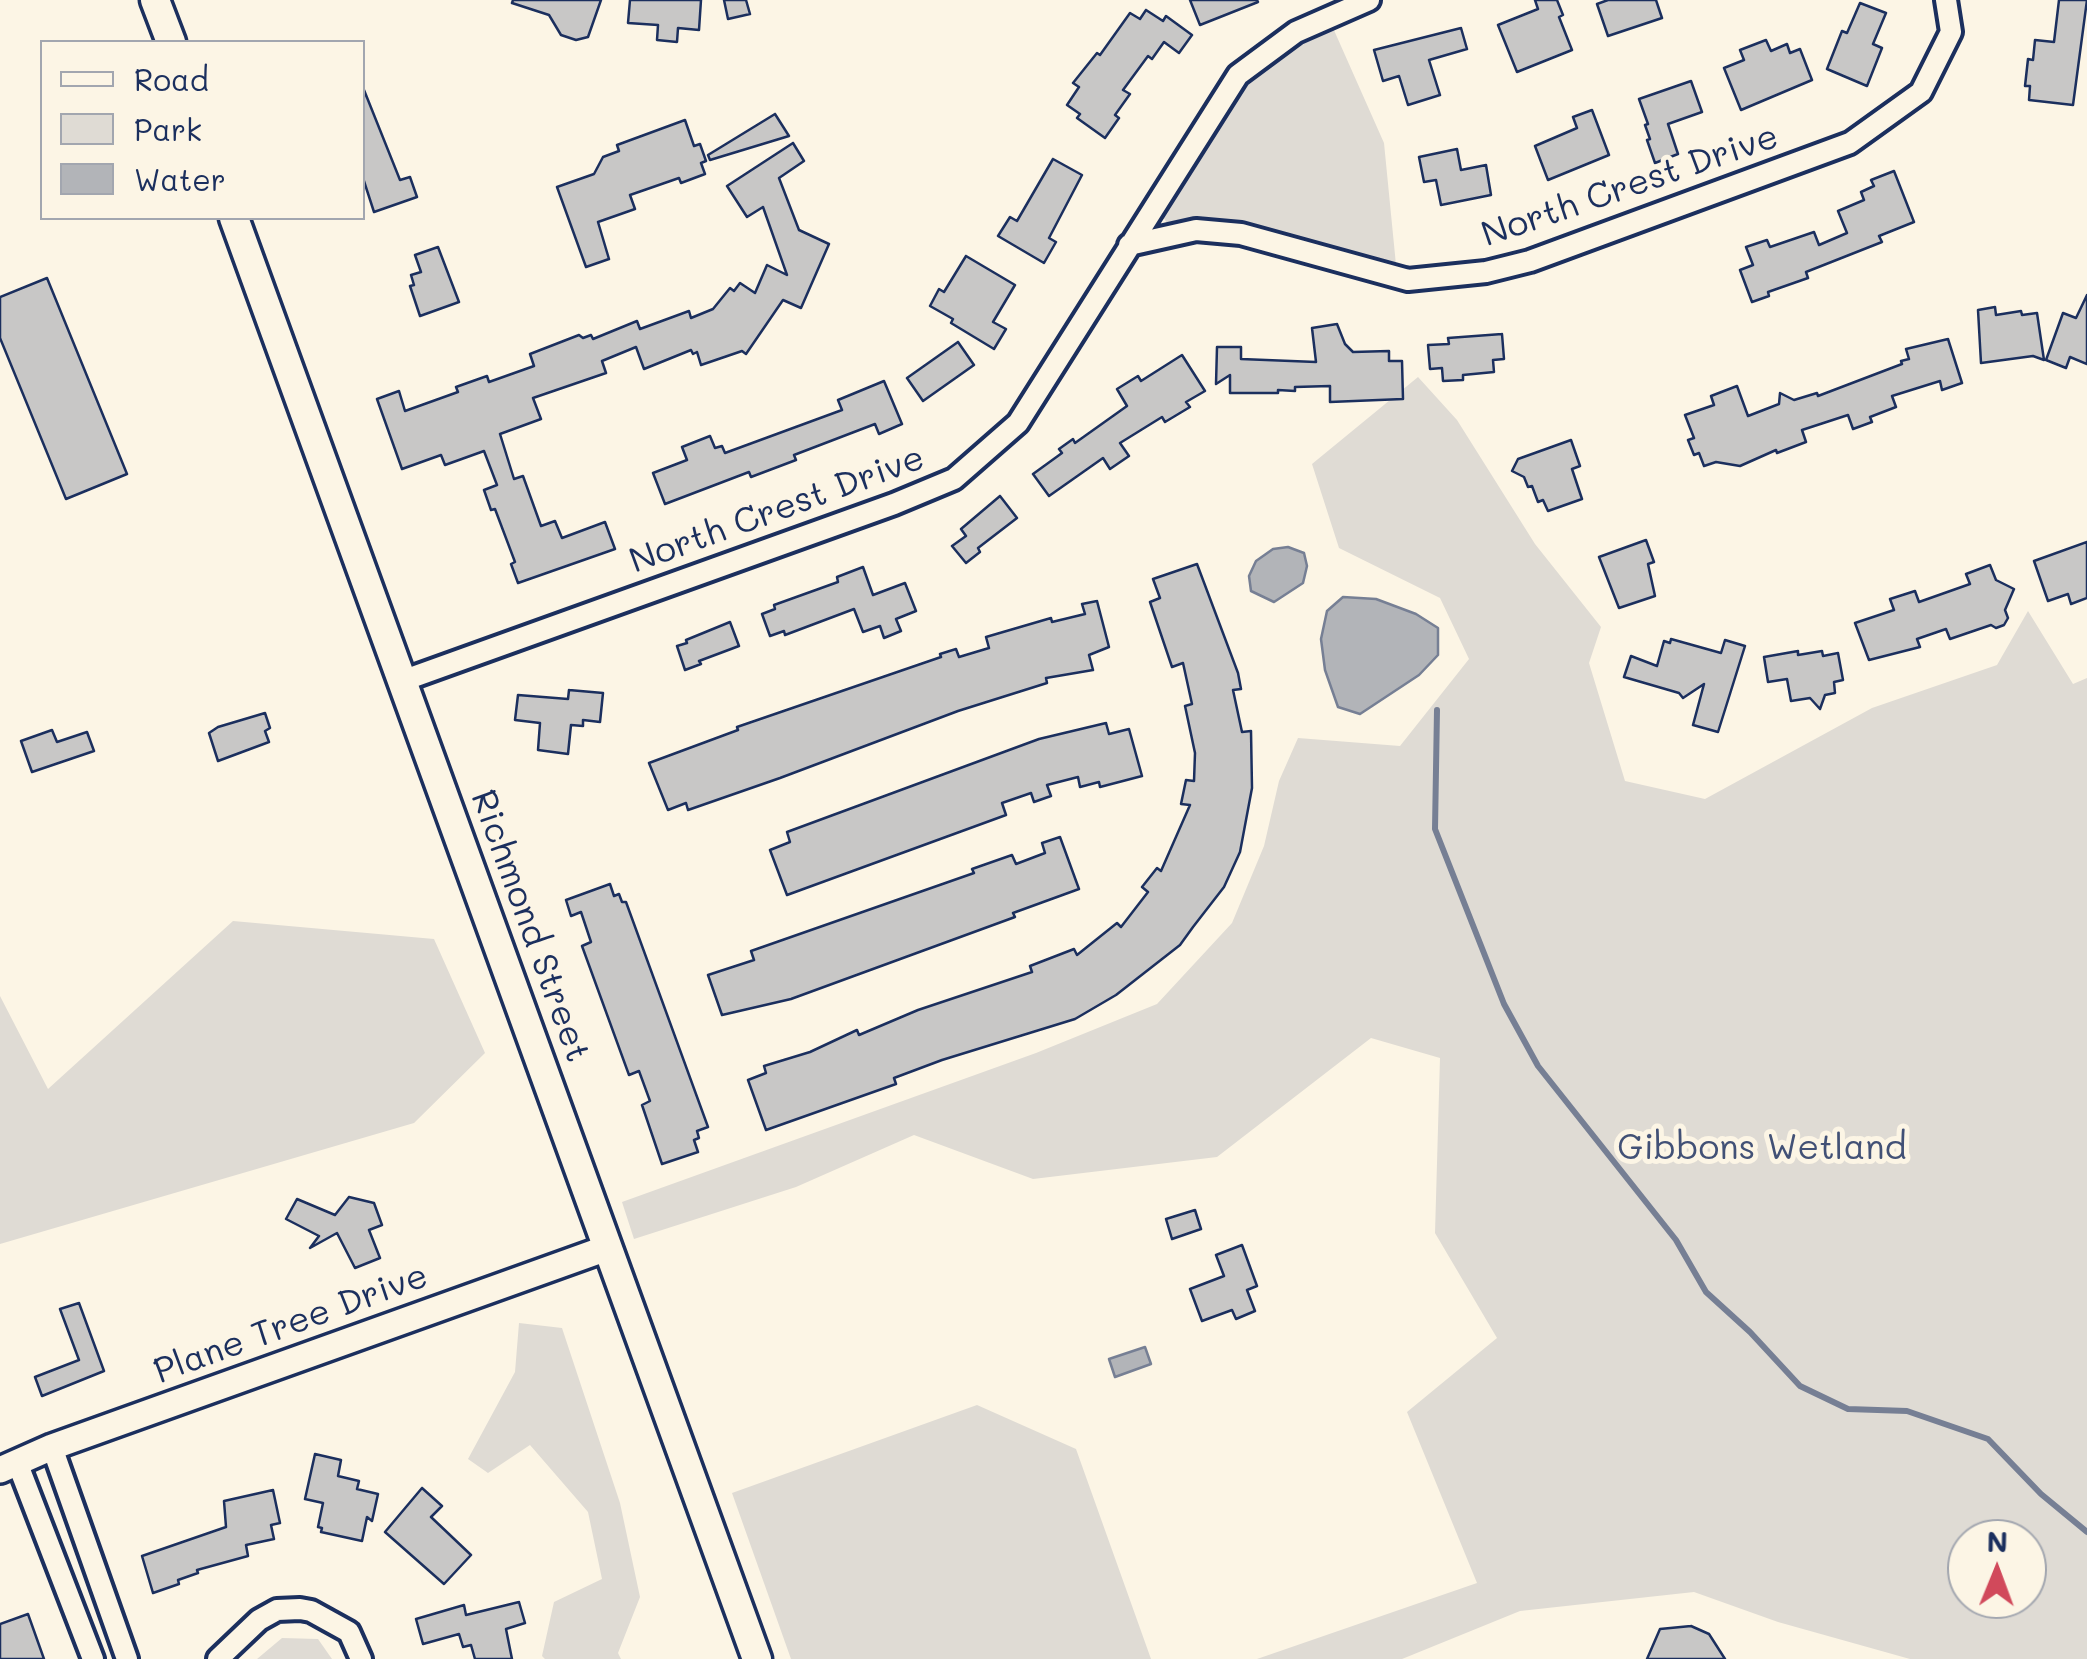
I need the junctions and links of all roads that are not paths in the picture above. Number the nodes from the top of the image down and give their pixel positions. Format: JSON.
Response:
{"nodes":[{"id":1,"x":155,"y":0,"type":"edge"},
{"id":2,"x":1369,"y":0,"type":"edge"},
{"id":3,"x":1946,"y":0,"type":"edge"},
{"id":4,"x":169,"y":40,"type":"edge"},
{"id":5,"x":235,"y":220,"type":"edge"},
{"id":6,"x":1129,"y":245,"type":"junction"},
{"id":7,"x":402,"y":681,"type":"junction"},
{"id":8,"x":608,"y":1248,"type":"junction"},
{"id":9,"x":52,"y":1447,"type":"junction"},
{"id":10,"x":9,"y":1466,"type":"edge"},
{"id":11,"x":92,"y":1659,"type":"edge"},
{"id":12,"x":126,"y":1659,"type":"edge"},
{"id":13,"x":218,"y":1659,"type":"edge"},
{"id":14,"x":360,"y":1659,"type":"edge"},
{"id":15,"x":757,"y":1659,"type":"edge"}],
"edges":[{"from":1,"to":4,"type":"main road"},
{"from":2,"to":6,"type":"street","name":"North Crest Drive"},
{"from":3,"to":6,"type":"street","name":"North Crest Drive"},
{"from":5,"to":7,"type":"main road","name":"Richmond Street"},
{"from":6,"to":7,"type":"street","name":"North Crest Drive"},
{"from":7,"to":8,"type":"main road","name":"Richmond Street"},
{"from":8,"to":9,"type":"street","name":"Plane Tree Drive"},
{"from":8,"to":15,"type":"main road","name":"Richmond Street"},
{"from":9,"to":10,"type":"street","name":"Plane Tree Drive"},
{"from":9,"to":12,"type":"street"},
{"from":10,"to":11,"type":"street"},
{"from":13,"to":14,"type":"street"}]}
